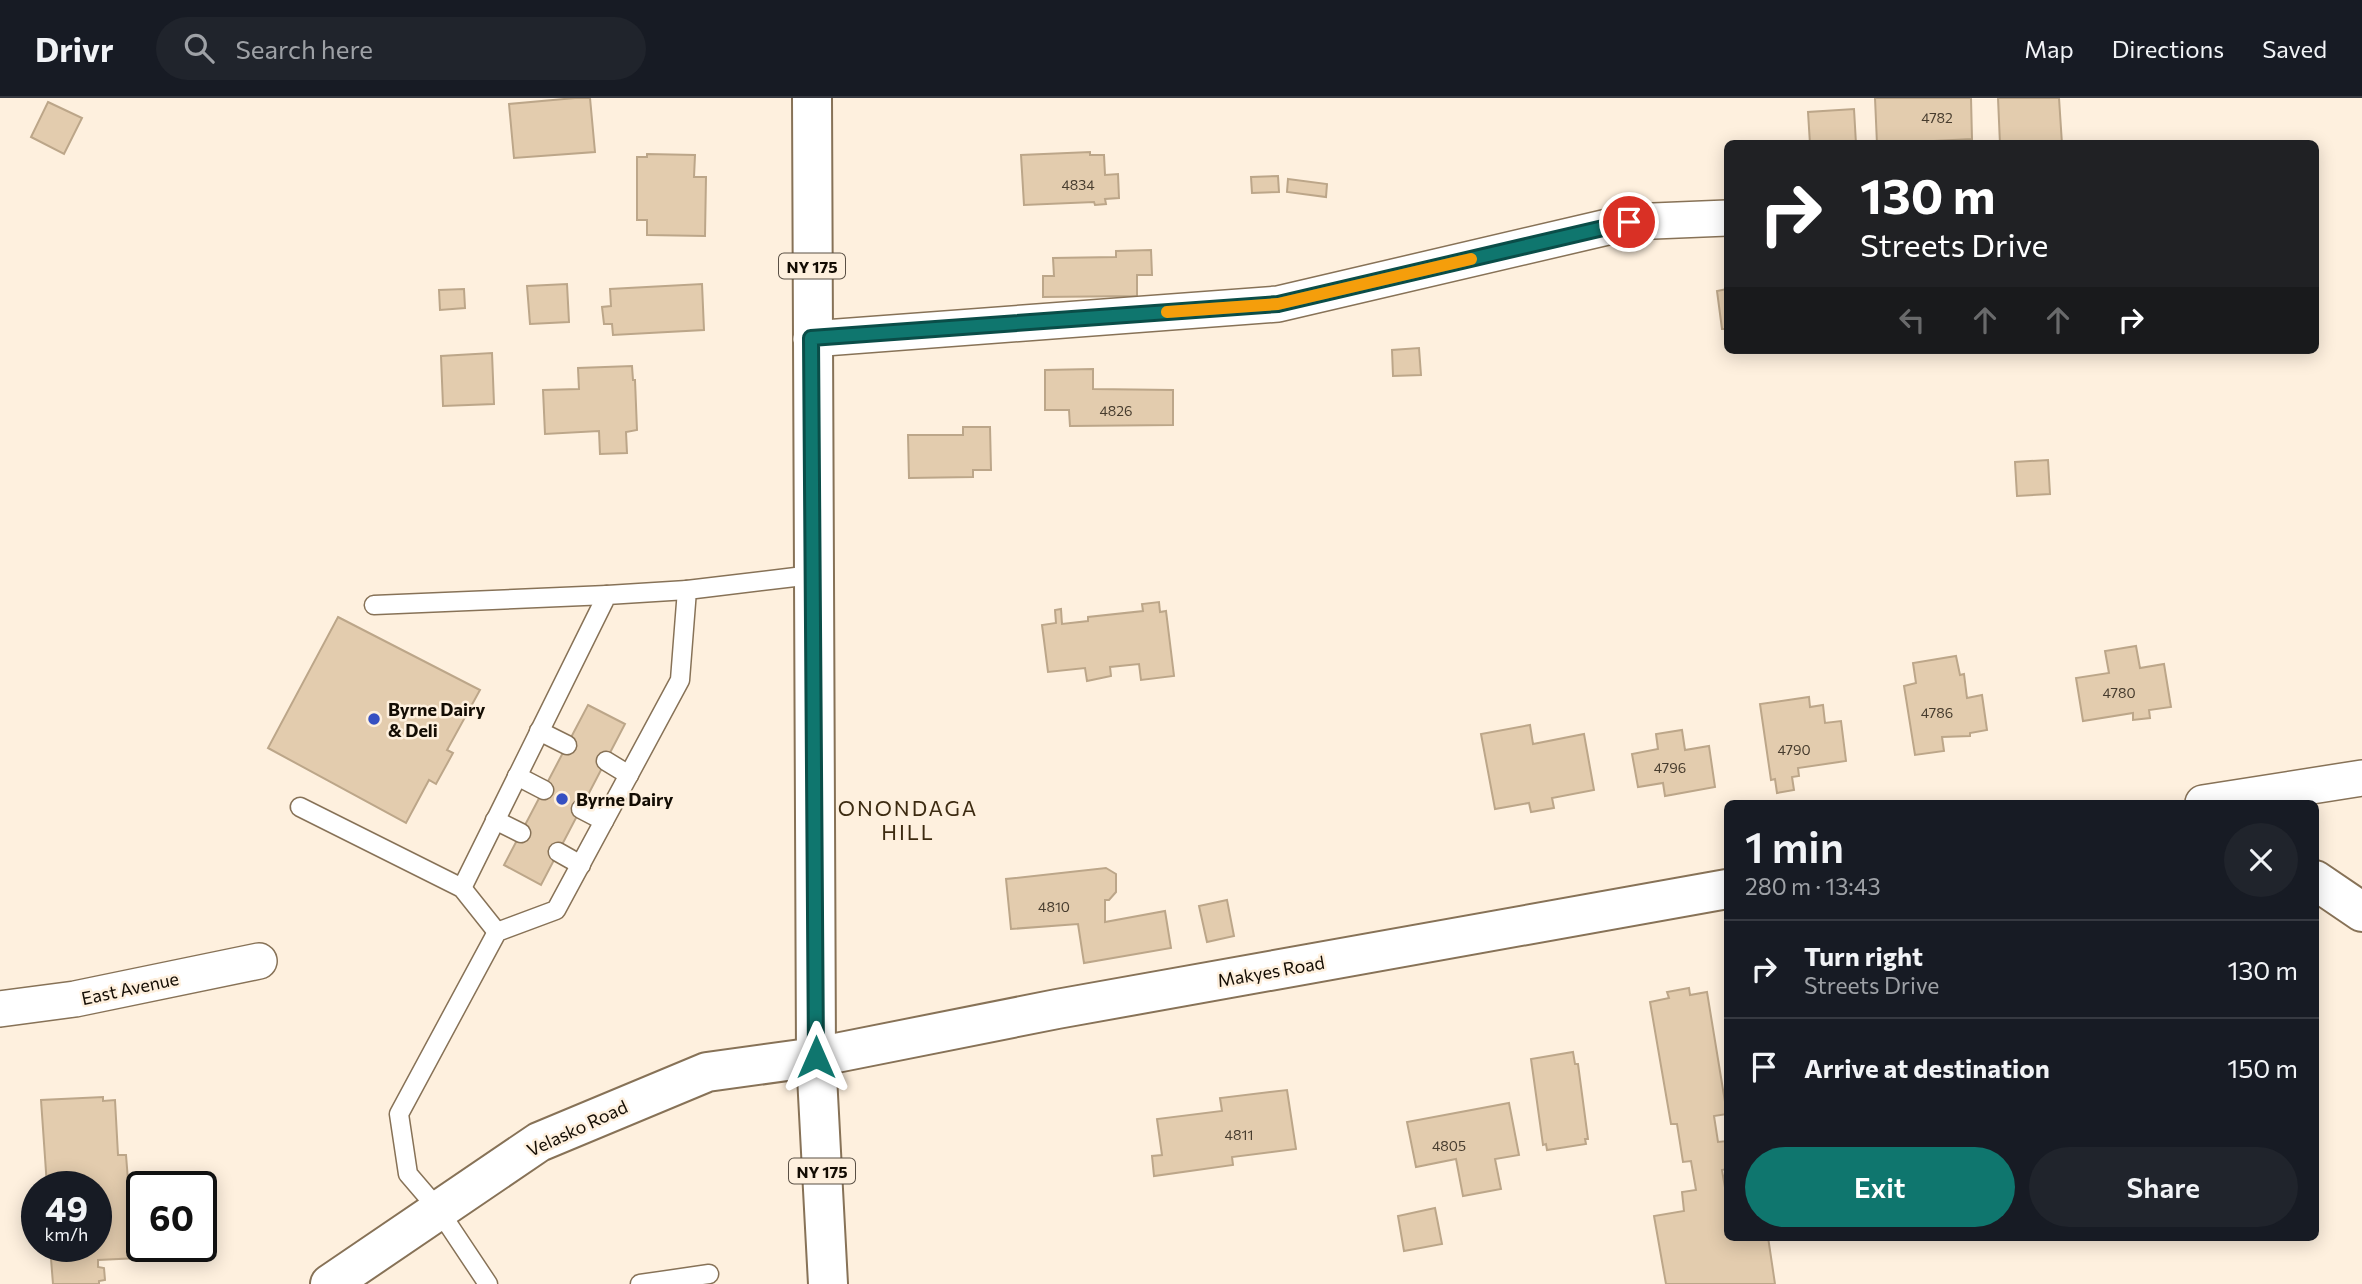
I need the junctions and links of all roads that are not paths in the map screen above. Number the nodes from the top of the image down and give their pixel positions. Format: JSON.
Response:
{"nodes":[{"id":1,"x":812,"y":98,"type":"edge"},
{"id":2,"x":1724,"y":218,"type":"edge"},
{"id":3,"x":811,"y":338,"type":"junction"},
{"id":4,"x":812,"y":575,"type":"junction"},
{"id":5,"x":687,"y":590,"type":"junction"},
{"id":6,"x":607,"y":595,"type":"junction"},
{"id":7,"x":374,"y":605,"type":"dead end"},
{"id":8,"x":540,"y":730,"type":"junction"},
{"id":9,"x":567,"y":745,"type":"dead end"},
{"id":10,"x":606,"y":761,"type":"dead end"},
{"id":11,"x":629,"y":775,"type":"junction"},
{"id":12,"x":517,"y":776,"type":"junction"},
{"id":13,"x":2362,"y":778,"type":"edge"},
{"id":14,"x":544,"y":790,"type":"dead end"},
{"id":15,"x":2222,"y":800,"type":"edge"},
{"id":16,"x":300,"y":807,"type":"dead end"},
{"id":17,"x":581,"y":808,"type":"dead end"},
{"id":18,"x":495,"y":820,"type":"junction"},
{"id":19,"x":604,"y":821,"type":"junction"},
{"id":20,"x":521,"y":833,"type":"dead end"},
{"id":21,"x":558,"y":852,"type":"dead end"},
{"id":22,"x":580,"y":865,"type":"junction"},
{"id":23,"x":2319,"y":883,"type":"edge"},
{"id":24,"x":462,"y":888,"type":"junction"},
{"id":25,"x":1724,"y":890,"type":"edge"},
{"id":26,"x":2362,"y":912,"type":"edge"},
{"id":27,"x":497,"y":932,"type":"junction"},
{"id":28,"x":259,"y":961,"type":"dead end"},
{"id":29,"x":0,"y":1009,"type":"edge"},
{"id":30,"x":816,"y":1057,"type":"junction"},
{"id":31,"x":438,"y":1209,"type":"junction"},
{"id":32,"x":709,"y":1274,"type":"dead end"},
{"id":33,"x":330,"y":1284,"type":"edge"},
{"id":34,"x":488,"y":1284,"type":"edge"},
{"id":35,"x":640,"y":1284,"type":"edge"},
{"id":36,"x":828,"y":1284,"type":"edge"}],
"edges":[{"from":1,"to":3,"type":"street","number":"NY 175"},
{"from":2,"to":3,"type":"street"},
{"from":3,"to":4,"type":"street","number":"NY 175"},
{"from":4,"to":5,"type":"lane"},
{"from":4,"to":30,"type":"street","number":"NY 175"},
{"from":5,"to":6,"type":"lane"},
{"from":5,"to":11,"type":"lane"},
{"from":6,"to":7,"type":"lane"},
{"from":6,"to":8,"type":"lane"},
{"from":8,"to":9,"type":"lane"},
{"from":8,"to":12,"type":"lane"},
{"from":10,"to":11,"type":"lane"},
{"from":11,"to":19,"type":"lane"},
{"from":12,"to":14,"type":"lane"},
{"from":12,"to":18,"type":"lane"},
{"from":13,"to":15,"type":"street"},
{"from":16,"to":24,"type":"lane"},
{"from":17,"to":19,"type":"lane"},
{"from":18,"to":20,"type":"lane"},
{"from":18,"to":24,"type":"lane"},
{"from":19,"to":22,"type":"lane"},
{"from":21,"to":22,"type":"lane"},
{"from":22,"to":27,"type":"lane"},
{"from":23,"to":26,"type":"street"},
{"from":24,"to":27,"type":"lane"},
{"from":25,"to":30,"type":"street","name":"Makyes Road"},
{"from":27,"to":31,"type":"lane"},
{"from":28,"to":29,"type":"street","name":"East Avenue"},
{"from":30,"to":31,"type":"street","name":"Velasko Road"},
{"from":30,"to":36,"type":"street","number":"NY 175"},
{"from":31,"to":33,"type":"street","name":"Velasko Road"},
{"from":31,"to":34,"type":"lane"},
{"from":32,"to":35,"type":"lane"}]}
